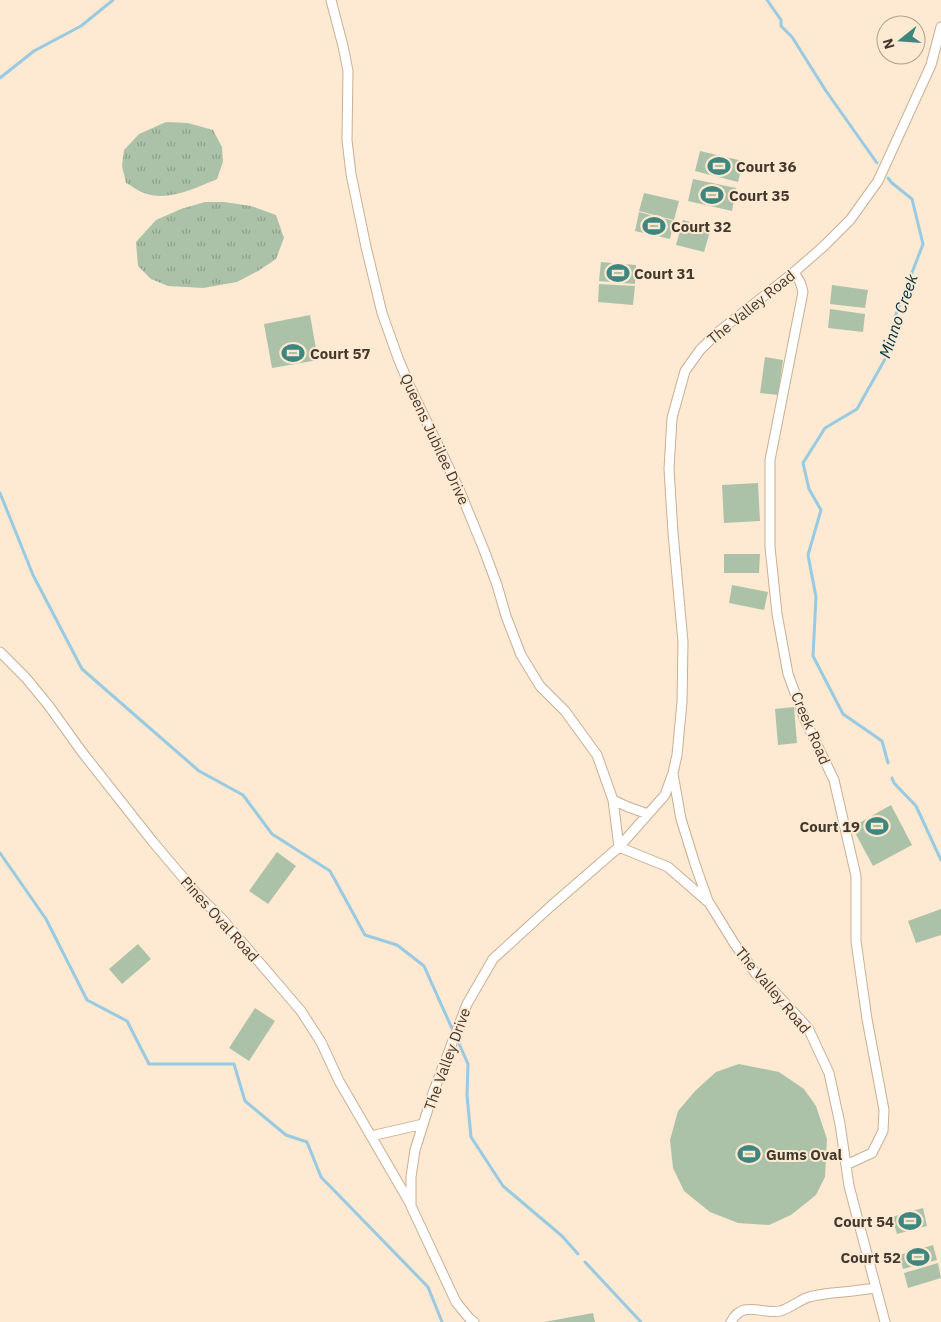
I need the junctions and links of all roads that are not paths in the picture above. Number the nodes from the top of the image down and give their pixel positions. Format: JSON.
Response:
{"nodes":[{"id":1,"x":331,"y":0,"type":"edge"},
{"id":2,"x":941,"y":27,"type":"edge"},
{"id":3,"x":793,"y":274,"type":"junction"},
{"id":4,"x":0,"y":652,"type":"edge"},
{"id":5,"x":673,"y":773,"type":"junction"},
{"id":6,"x":612,"y":800,"type":"junction"},
{"id":7,"x":648,"y":814,"type":"junction"},
{"id":8,"x":619,"y":847,"type":"junction"},
{"id":9,"x":708,"y":901,"type":"junction"},
{"id":10,"x":423,"y":1124,"type":"junction"},
{"id":11,"x":372,"y":1136,"type":"junction"},
{"id":12,"x":846,"y":1165,"type":"junction"},
{"id":13,"x":411,"y":1206,"type":"junction"},
{"id":14,"x":875,"y":1288,"type":"junction"},
{"id":15,"x":468,"y":1320,"type":"edge"},
{"id":16,"x":731,"y":1322,"type":"edge"},
{"id":17,"x":885,"y":1322,"type":"edge"}],
"edges":[{"from":1,"to":6,"type":"street","name":"Queens Jubilee Drive"},
{"from":2,"to":3,"type":"street","name":"The Valley Road"},
{"from":3,"to":5,"type":"street","name":"The Valley Road"},
{"from":3,"to":12,"type":"street","name":"Creek Road"},
{"from":4,"to":11,"type":"street","name":"Pines Oval Road"},
{"from":5,"to":7,"type":"street","name":"The Valley Road"},
{"from":5,"to":9,"type":"street","name":"The Valley Road"},
{"from":6,"to":7,"type":"street"},
{"from":6,"to":8,"type":"street","name":"Queens Jubilee Drive"},
{"from":7,"to":8,"type":"street","name":"The Valley Road"},
{"from":8,"to":9,"type":"street","name":"The Valley Road"},
{"from":8,"to":10,"type":"street","name":"The Valley Drive"},
{"from":9,"to":12,"type":"street","name":"The Valley Road"},
{"from":10,"to":11,"type":"street"},
{"from":10,"to":13,"type":"street","name":"The Valley Drive"},
{"from":11,"to":13,"type":"street","name":"Pines Oval Road"},
{"from":12,"to":14,"type":"street","name":"The Valley Road"},
{"from":13,"to":15,"type":"street","name":"The Valley Drive"},
{"from":14,"to":16,"type":"street"},
{"from":14,"to":17,"type":"street","name":"The Valley Road"}]}
